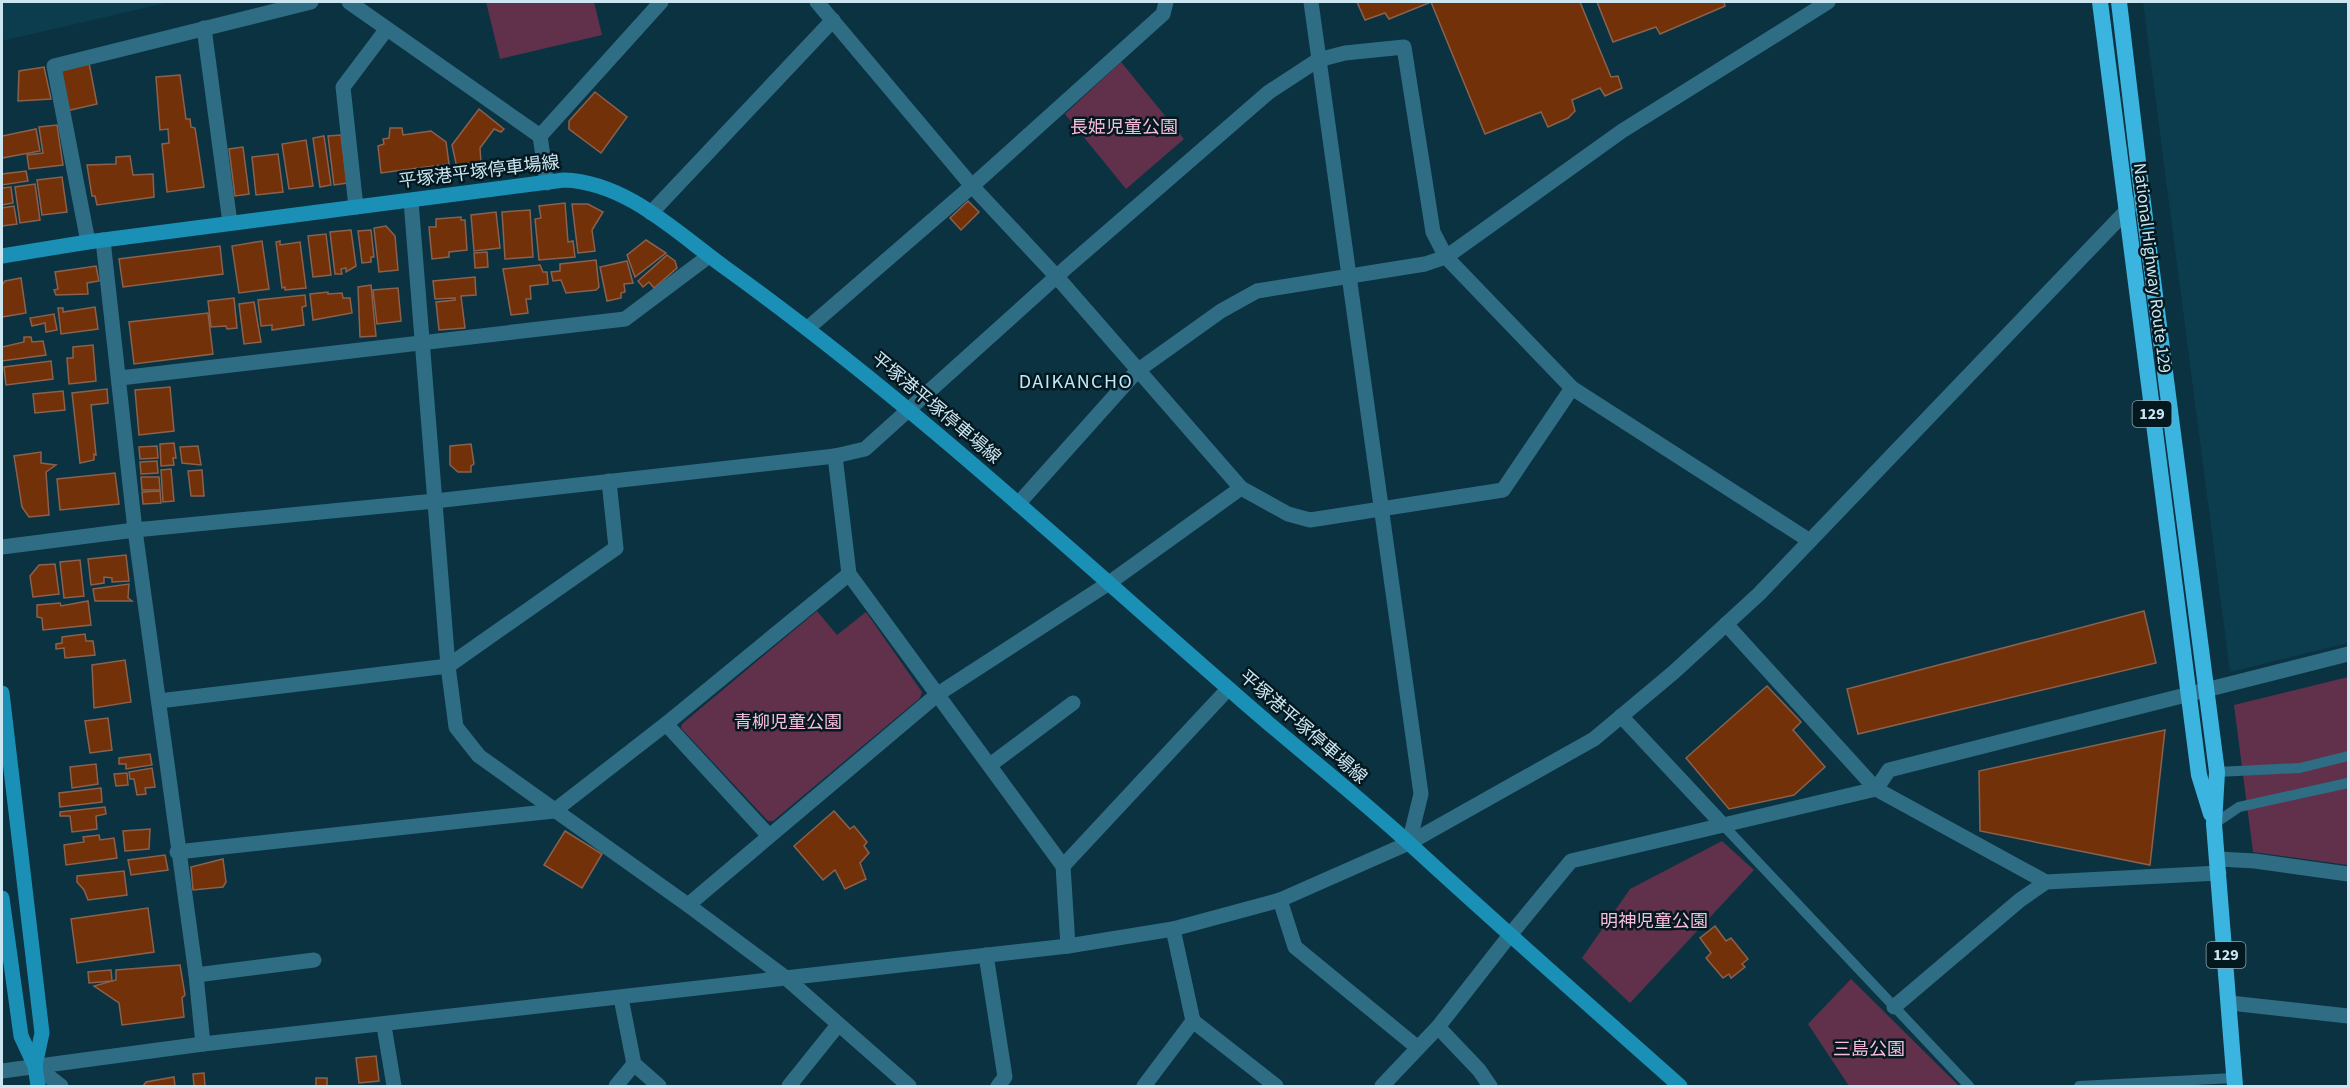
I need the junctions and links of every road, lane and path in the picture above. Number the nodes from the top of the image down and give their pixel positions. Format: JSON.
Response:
{"nodes":[{"id":1,"x":311,"y":2,"type":"edge"},
{"id":2,"x":349,"y":2,"type":"edge"},
{"id":3,"x":661,"y":2,"type":"edge"},
{"id":4,"x":817,"y":2,"type":"edge"},
{"id":5,"x":1166,"y":2,"type":"edge"},
{"id":6,"x":1311,"y":2,"type":"edge"},
{"id":7,"x":1828,"y":2,"type":"edge"},
{"id":8,"x":2100,"y":2,"type":"edge"},
{"id":9,"x":2119,"y":2,"type":"edge"},
{"id":10,"x":833,"y":20,"type":"junction"},
{"id":11,"x":204,"y":28,"type":"junction"},
{"id":12,"x":386,"y":30,"type":"junction"},
{"id":13,"x":1318,"y":60,"type":"junction"},
{"id":14,"x":540,"y":136,"type":"junction"},
{"id":15,"x":547,"y":183,"type":"junction"},
{"id":16,"x":972,"y":186,"type":"junction"},
{"id":17,"x":2142,"y":195,"type":"junction"},
{"id":18,"x":411,"y":201,"type":"junction"},
{"id":19,"x":356,"y":207,"type":"junction"},
{"id":20,"x":651,"y":213,"type":"junction"},
{"id":21,"x":2125,"y":213,"type":"junction"},
{"id":22,"x":230,"y":224,"type":"junction"},
{"id":23,"x":95,"y":241,"type":"junction"},
{"id":24,"x":2,"y":256,"type":"edge"},
{"id":25,"x":710,"y":256,"type":"junction"},
{"id":26,"x":1446,"y":257,"type":"junction"},
{"id":27,"x":1348,"y":274,"type":"junction"},
{"id":28,"x":1057,"y":277,"type":"junction"},
{"id":29,"x":808,"y":328,"type":"junction"},
{"id":30,"x":422,"y":344,"type":"junction"},
{"id":31,"x":1137,"y":371,"type":"junction"},
{"id":32,"x":120,"y":378,"type":"junction"},
{"id":33,"x":1572,"y":388,"type":"junction"},
{"id":34,"x":911,"y":410,"type":"junction"},
{"id":35,"x":835,"y":456,"type":"junction"},
{"id":36,"x":609,"y":481,"type":"junction"},
{"id":37,"x":1241,"y":488,"type":"junction"},
{"id":38,"x":435,"y":501,"type":"junction"},
{"id":39,"x":1018,"y":504,"type":"junction"},
{"id":40,"x":1382,"y":508,"type":"junction"},
{"id":41,"x":135,"y":530,"type":"junction"},
{"id":42,"x":1810,"y":541,"type":"junction"},
{"id":43,"x":2,"y":547,"type":"edge"},
{"id":44,"x":849,"y":574,"type":"junction"},
{"id":45,"x":1109,"y":583,"type":"junction"},
{"id":46,"x":1726,"y":624,"type":"junction"},
{"id":47,"x":2349,"y":654,"type":"edge"},
{"id":48,"x":448,"y":666,"type":"junction"},
{"id":49,"x":1228,"y":689,"type":"junction"},
{"id":50,"x":2208,"y":690,"type":"junction"},
{"id":51,"x":2,"y":693,"type":"edge"},
{"id":52,"x":938,"y":694,"type":"junction"},
{"id":53,"x":2189,"y":695,"type":"junction"},
{"id":54,"x":159,"y":701,"type":"junction"},
{"id":55,"x":1073,"y":703,"type":"dead end"},
{"id":56,"x":1621,"y":716,"type":"junction"},
{"id":57,"x":666,"y":724,"type":"junction"},
{"id":58,"x":2349,"y":756,"type":"edge"},
{"id":59,"x":990,"y":765,"type":"junction"},
{"id":60,"x":2217,"y":772,"type":"junction"},
{"id":61,"x":2349,"y":783,"type":"edge"},
{"id":62,"x":1876,"y":789,"type":"junction"},
{"id":63,"x":554,"y":811,"type":"junction"},
{"id":64,"x":2214,"y":824,"type":"junction"},
{"id":65,"x":1723,"y":825,"type":"junction"},
{"id":66,"x":769,"y":836,"type":"junction"},
{"id":67,"x":1409,"y":843,"type":"junction"},
{"id":68,"x":177,"y":852,"type":"junction"},
{"id":69,"x":1063,"y":866,"type":"junction"},
{"id":70,"x":2218,"y":866,"type":"junction"},
{"id":71,"x":2349,"y":874,"type":"edge"},
{"id":72,"x":2046,"y":882,"type":"junction"},
{"id":73,"x":2,"y":898,"type":"edge"},
{"id":74,"x":1280,"y":900,"type":"junction"},
{"id":75,"x":688,"y":905,"type":"junction"},
{"id":76,"x":1173,"y":929,"type":"junction"},
{"id":77,"x":1509,"y":934,"type":"junction"},
{"id":78,"x":1068,"y":946,"type":"junction"},
{"id":79,"x":986,"y":955,"type":"junction"},
{"id":80,"x":314,"y":960,"type":"dead end"},
{"id":81,"x":196,"y":975,"type":"junction"},
{"id":82,"x":786,"y":978,"type":"junction"},
{"id":83,"x":621,"y":998,"type":"junction"},
{"id":84,"x":2230,"y":1003,"type":"junction"},
{"id":85,"x":1894,"y":1007,"type":"junction"},
{"id":86,"x":2349,"y":1016,"type":"edge"},
{"id":87,"x":1193,"y":1021,"type":"junction"},
{"id":88,"x":838,"y":1025,"type":"junction"},
{"id":89,"x":384,"y":1026,"type":"junction"},
{"id":90,"x":1438,"y":1027,"type":"junction"},
{"id":91,"x":203,"y":1044,"type":"junction"},
{"id":92,"x":1418,"y":1048,"type":"junction"},
{"id":93,"x":634,"y":1065,"type":"junction"},
{"id":94,"x":35,"y":1066,"type":"junction"},
{"id":95,"x":2,"y":1071,"type":"edge"},
{"id":96,"x":2235,"y":1082,"type":"edge"},
{"id":97,"x":38,"y":1086,"type":"edge"},
{"id":98,"x":61,"y":1086,"type":"edge"},
{"id":99,"x":394,"y":1086,"type":"edge"},
{"id":100,"x":616,"y":1086,"type":"edge"},
{"id":101,"x":659,"y":1086,"type":"edge"},
{"id":102,"x":789,"y":1086,"type":"edge"},
{"id":103,"x":909,"y":1086,"type":"edge"},
{"id":104,"x":998,"y":1086,"type":"edge"},
{"id":105,"x":1144,"y":1086,"type":"edge"},
{"id":106,"x":1276,"y":1086,"type":"edge"},
{"id":107,"x":1382,"y":1086,"type":"edge"},
{"id":108,"x":1490,"y":1086,"type":"edge"},
{"id":109,"x":1680,"y":1086,"type":"edge"},
{"id":110,"x":1970,"y":1086,"type":"edge"},
{"id":111,"x":2079,"y":1086,"type":"edge"}],
"edges":[{"from":1,"to":11,"type":"street"},
{"from":2,"to":12,"type":"street"},
{"from":3,"to":14,"type":"street"},
{"from":4,"to":10,"type":"street"},
{"from":5,"to":16,"type":"street"},
{"from":6,"to":13,"type":"street"},
{"from":7,"to":26,"type":"street"},
{"from":8,"to":21,"type":"highway","name":"National Highway Route 129","number":"129"},
{"from":9,"to":17,"type":"highway","name":"National Highway Route 129","number":"129"},
{"from":10,"to":16,"type":"street"},
{"from":10,"to":20,"type":"street"},
{"from":11,"to":22,"type":"street"},
{"from":11,"to":23,"type":"street"},
{"from":12,"to":14,"type":"street"},
{"from":12,"to":19,"type":"street"},
{"from":13,"to":26,"type":"street"},
{"from":13,"to":27,"type":"street"},
{"from":13,"to":28,"type":"street"},
{"from":14,"to":15,"type":"street"},
{"from":15,"to":18,"type":"main road","name":"平塚港平塚停車場線"},
{"from":15,"to":20,"type":"main road","name":"平塚港平塚停車場線"},
{"from":16,"to":28,"type":"street"},
{"from":16,"to":29,"type":"street"},
{"from":17,"to":21,"type":"street"},
{"from":17,"to":50,"type":"highway","name":"National Highway Route 129","number":"129"},
{"from":18,"to":19,"type":"main road","name":"平塚港平塚停車場線"},
{"from":18,"to":30,"type":"street"},
{"from":19,"to":22,"type":"main road","name":"平塚港平塚停車場線"},
{"from":20,"to":25,"type":"main road","name":"平塚港平塚停車場線"},
{"from":21,"to":42,"type":"street"},
{"from":21,"to":53,"type":"highway","name":"National Highway Route 129","number":"129"},
{"from":22,"to":23,"type":"main road","name":"平塚港平塚停車場線"},
{"from":23,"to":24,"type":"main road","name":"平塚港平塚停車場線"},
{"from":23,"to":32,"type":"street"},
{"from":25,"to":29,"type":"main road","name":"平塚港平塚停車場線"},
{"from":25,"to":30,"type":"street"},
{"from":26,"to":27,"type":"street"},
{"from":26,"to":33,"type":"street"},
{"from":27,"to":31,"type":"street"},
{"from":27,"to":40,"type":"street"},
{"from":28,"to":31,"type":"street"},
{"from":28,"to":34,"type":"street"},
{"from":29,"to":34,"type":"main road","name":"平塚港平塚停車場線"},
{"from":30,"to":32,"type":"street"},
{"from":30,"to":38,"type":"street"},
{"from":31,"to":37,"type":"street"},
{"from":31,"to":39,"type":"street"},
{"from":32,"to":41,"type":"street"},
{"from":33,"to":40,"type":"street"},
{"from":33,"to":42,"type":"street"},
{"from":34,"to":35,"type":"street"},
{"from":34,"to":39,"type":"main road","name":"平塚港平塚停車場線"},
{"from":35,"to":36,"type":"street"},
{"from":35,"to":44,"type":"street"},
{"from":36,"to":38,"type":"street"},
{"from":36,"to":48,"type":"street"},
{"from":37,"to":40,"type":"street"},
{"from":37,"to":45,"type":"street"},
{"from":38,"to":41,"type":"street"},
{"from":38,"to":48,"type":"street"},
{"from":39,"to":45,"type":"main road","name":"平塚港平塚停車場線"},
{"from":40,"to":67,"type":"street"},
{"from":41,"to":43,"type":"street"},
{"from":41,"to":54,"type":"street"},
{"from":42,"to":46,"type":"street"},
{"from":44,"to":52,"type":"street"},
{"from":44,"to":57,"type":"street"},
{"from":45,"to":49,"type":"main road","name":"平塚港平塚停車場線"},
{"from":45,"to":52,"type":"street"},
{"from":46,"to":56,"type":"street"},
{"from":46,"to":62,"type":"street"},
{"from":47,"to":50,"type":"street"},
{"from":48,"to":54,"type":"street"},
{"from":48,"to":63,"type":"street"},
{"from":49,"to":67,"type":"main road","name":"平塚港平塚停車場線"},
{"from":49,"to":69,"type":"street"},
{"from":50,"to":53,"type":"street"},
{"from":50,"to":60,"type":"highway","name":"National Highway Route 129","number":"129"},
{"from":51,"to":94,"type":"main road"},
{"from":52,"to":59,"type":"street"},
{"from":52,"to":66,"type":"street"},
{"from":53,"to":62,"type":"street"},
{"from":53,"to":64,"type":"highway","name":"National Highway Route 129","number":"129"},
{"from":54,"to":68,"type":"street"},
{"from":55,"to":59,"type":"street"},
{"from":56,"to":65,"type":"street"},
{"from":56,"to":67,"type":"street"},
{"from":57,"to":63,"type":"street"},
{"from":57,"to":66,"type":"street"},
{"from":58,"to":60,"type":"lane"},
{"from":59,"to":69,"type":"street"},
{"from":60,"to":64,"type":"highway","name":"National Highway Route 129","number":"129"},
{"from":61,"to":64,"type":"lane"},
{"from":62,"to":65,"type":"street"},
{"from":62,"to":72,"type":"street"},
{"from":63,"to":68,"type":"street"},
{"from":63,"to":75,"type":"street"},
{"from":64,"to":70,"type":"highway","name":"National Highway Route 129","number":"129"},
{"from":65,"to":77,"type":"street"},
{"from":65,"to":85,"type":"lane"},
{"from":66,"to":75,"type":"street"},
{"from":67,"to":74,"type":"street"},
{"from":67,"to":77,"type":"main road","name":"平塚港平塚停車場線"},
{"from":68,"to":81,"type":"street"},
{"from":69,"to":78,"type":"street"},
{"from":70,"to":71,"type":"street"},
{"from":70,"to":72,"type":"street"},
{"from":70,"to":84,"type":"highway","name":"National Highway Route 129","number":"129"},
{"from":72,"to":85,"type":"street"},
{"from":73,"to":94,"type":"main road"},
{"from":74,"to":76,"type":"street"},
{"from":74,"to":92,"type":"street"},
{"from":75,"to":82,"type":"street"},
{"from":76,"to":78,"type":"street"},
{"from":76,"to":87,"type":"street"},
{"from":77,"to":90,"type":"street"},
{"from":77,"to":109,"type":"main road","name":"平塚港平塚停車場線"},
{"from":78,"to":79,"type":"street"},
{"from":79,"to":82,"type":"street"},
{"from":79,"to":104,"type":"street"},
{"from":80,"to":81,"type":"street"},
{"from":81,"to":91,"type":"street"},
{"from":82,"to":83,"type":"street"},
{"from":82,"to":88,"type":"street"},
{"from":83,"to":89,"type":"street"},
{"from":83,"to":93,"type":"street"},
{"from":84,"to":86,"type":"street"},
{"from":84,"to":96,"type":"highway","name":"National Highway Route 129","number":"129"},
{"from":85,"to":110,"type":"lane"},
{"from":87,"to":105,"type":"street"},
{"from":87,"to":106,"type":"street"},
{"from":88,"to":102,"type":"street"},
{"from":88,"to":103,"type":"street"},
{"from":89,"to":91,"type":"street"},
{"from":89,"to":99,"type":"street"},
{"from":90,"to":92,"type":"street"},
{"from":90,"to":108,"type":"street"},
{"from":91,"to":94,"type":"street"},
{"from":92,"to":107,"type":"street"},
{"from":93,"to":100,"type":"street"},
{"from":93,"to":101,"type":"street"},
{"from":94,"to":95,"type":"street"},
{"from":94,"to":97,"type":"main road"},
{"from":94,"to":98,"type":"street"},
{"from":96,"to":111,"type":"lane"}]}
